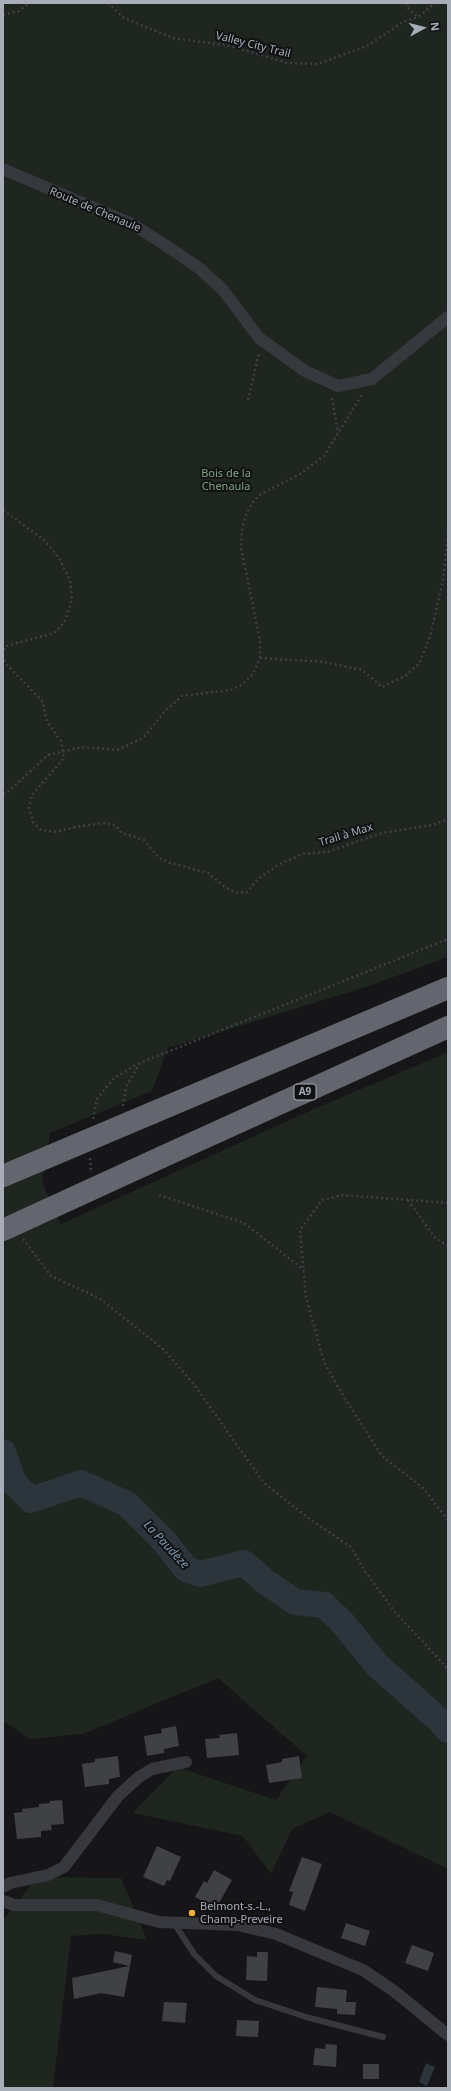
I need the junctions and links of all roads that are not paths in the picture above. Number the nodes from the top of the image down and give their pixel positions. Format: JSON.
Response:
{"nodes":[{"id":1,"x":3,"y":170,"type":"edge"},
{"id":2,"x":448,"y":317,"type":"edge"},
{"id":3,"x":448,"y":988,"type":"edge"},
{"id":4,"x":448,"y":1027,"type":"edge"},
{"id":5,"x":3,"y":1176,"type":"edge"},
{"id":6,"x":10,"y":1232,"type":"edge"},
{"id":7,"x":186,"y":1762,"type":"dead end"},
{"id":8,"x":3,"y":1888,"type":"edge"},
{"id":9,"x":3,"y":1901,"type":"edge"},
{"id":10,"x":174,"y":1923,"type":"junction"},
{"id":11,"x":448,"y":2035,"type":"edge"},
{"id":12,"x":383,"y":2037,"type":"dead end"}],
"edges":[{"from":1,"to":2,"type":"street","name":"Route de Chenaule"},
{"from":3,"to":5,"type":"highway","bridge":true},
{"from":4,"to":6,"type":"highway","number":"A9","bridge":true},
{"from":7,"to":8,"type":"street"},
{"from":9,"to":10,"type":"street"},
{"from":10,"to":11,"type":"street"},
{"from":10,"to":12,"type":"lane"}]}
